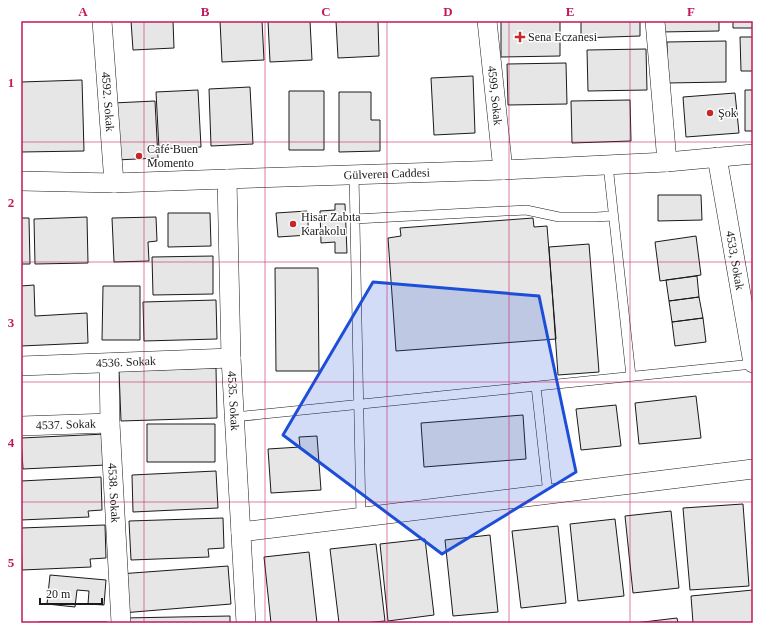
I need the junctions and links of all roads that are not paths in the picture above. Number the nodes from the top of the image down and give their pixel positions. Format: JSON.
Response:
{"nodes":[{"id":1,"x":102,"y":21,"type":"edge"},
{"id":2,"x":487,"y":21,"type":"edge"},
{"id":3,"x":655,"y":21,"type":"edge"},
{"id":4,"x":753,"y":154,"type":"edge"},
{"id":5,"x":717,"y":157,"type":"junction"},
{"id":6,"x":667,"y":162,"type":"junction"},
{"id":7,"x":608,"y":165,"type":"junction"},
{"id":8,"x":503,"y":170,"type":"junction"},
{"id":9,"x":354,"y":174,"type":"junction"},
{"id":10,"x":227,"y":179,"type":"junction"},
{"id":11,"x":21,"y":181,"type":"edge"},
{"id":12,"x":114,"y":183,"type":"junction"},
{"id":13,"x":613,"y":216,"type":"junction"},
{"id":14,"x":355,"y":219,"type":"junction"},
{"id":15,"x":231,"y":358,"type":"junction"},
{"id":16,"x":109,"y":363,"type":"junction"},
{"id":17,"x":753,"y":364,"type":"edge"},
{"id":18,"x":21,"y":366,"type":"edge"},
{"id":19,"x":631,"y":376,"type":"junction"},
{"id":20,"x":536,"y":386,"type":"junction"},
{"id":21,"x":359,"y":404,"type":"junction"},
{"id":22,"x":234,"y":417,"type":"junction"},
{"id":23,"x":110,"y":423,"type":"junction"},
{"id":24,"x":21,"y":426,"type":"edge"},
{"id":25,"x":753,"y":469,"type":"edge"},
{"id":26,"x":548,"y":494,"type":"junction"},
{"id":27,"x":361,"y":517,"type":"junction"},
{"id":28,"x":241,"y":532,"type":"junction"},
{"id":29,"x":121,"y":623,"type":"edge"},
{"id":30,"x":246,"y":623,"type":"edge"}],
"edges":[{"from":1,"to":12,"type":"street","name":"4592. Sokak"},
{"from":2,"to":8,"type":"street","name":"4599, Sokak"},
{"from":3,"to":6,"type":"street"},
{"from":4,"to":5,"type":"street","name":"Gülveren Caddesi"},
{"from":5,"to":6,"type":"street","name":"Gülveren Caddesi"},
{"from":5,"to":17,"type":"street","name":"4533, Sokak"},
{"from":6,"to":7,"type":"street","name":"Gülveren Caddesi"},
{"from":7,"to":8,"type":"street","name":"Gülveren Caddesi"},
{"from":7,"to":13,"type":"lane"},
{"from":8,"to":9,"type":"street","name":"Gülveren Caddesi"},
{"from":9,"to":10,"type":"street","name":"Gülveren Caddesi"},
{"from":9,"to":14,"type":"lane"},
{"from":10,"to":12,"type":"street","name":"Gülveren Caddesi"},
{"from":10,"to":15,"type":"street","name":"4535. Sokak"},
{"from":11,"to":12,"type":"street","name":"Gülveren Caddesi"},
{"from":13,"to":14,"type":"lane"},
{"from":13,"to":19,"type":"lane"},
{"from":14,"to":21,"type":"lane"},
{"from":15,"to":16,"type":"street","name":"4536. Sokak"},
{"from":15,"to":22,"type":"street","name":"4535. Sokak"},
{"from":16,"to":18,"type":"street","name":"4536. Sokak"},
{"from":16,"to":23,"type":"street","name":"4538. Sokak"},
{"from":17,"to":19,"type":"lane"},
{"from":19,"to":20,"type":"lane"},
{"from":20,"to":21,"type":"lane"},
{"from":20,"to":26,"type":"lane"},
{"from":21,"to":22,"type":"lane"},
{"from":21,"to":27,"type":"lane"},
{"from":22,"to":28,"type":"street","name":"4535. Sokak"},
{"from":23,"to":24,"type":"street","name":"4537. Sokak"},
{"from":23,"to":29,"type":"street","name":"4538. Sokak"},
{"from":25,"to":26,"type":"street"},
{"from":26,"to":27,"type":"street"},
{"from":27,"to":28,"type":"street"},
{"from":28,"to":30,"type":"street","name":"4535. Sokak"}]}
